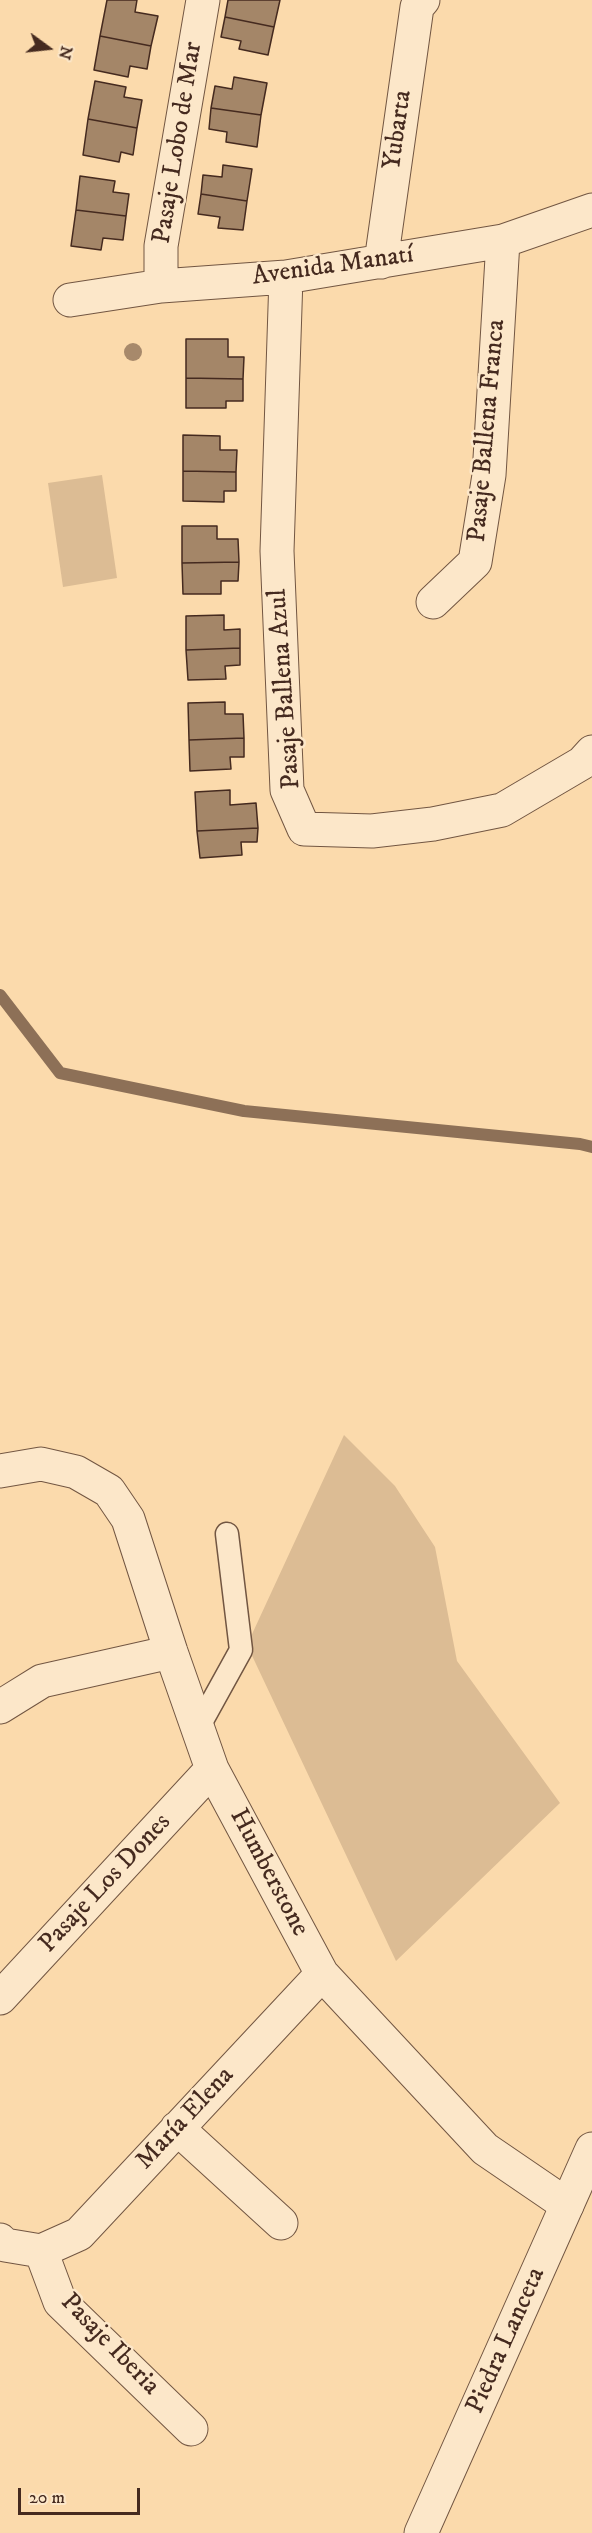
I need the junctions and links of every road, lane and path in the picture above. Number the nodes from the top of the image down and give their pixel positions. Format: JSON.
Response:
{"nodes":[{"id":1,"x":203,"y":0,"type":"edge"},
{"id":2,"x":423,"y":0,"type":"edge"},
{"id":3,"x":592,"y":210,"type":"edge"},
{"id":4,"x":503,"y":241,"type":"junction"},
{"id":5,"x":381,"y":262,"type":"junction"},
{"id":6,"x":286,"y":277,"type":"junction"},
{"id":7,"x":161,"y":286,"type":"junction"},
{"id":8,"x":70,"y":300,"type":"dead end"},
{"id":9,"x":433,"y":602,"type":"dead end"},
{"id":10,"x":592,"y":752,"type":"edge"},
{"id":11,"x":0,"y":1471,"type":"edge"},
{"id":12,"x":227,"y":1534,"type":"dead end"},
{"id":13,"x":171,"y":1652,"type":"junction"},
{"id":14,"x":0,"y":1707,"type":"edge"},
{"id":15,"x":199,"y":1726,"type":"junction"},
{"id":16,"x":212,"y":1769,"type":"junction"},
{"id":17,"x":322,"y":1974,"type":"junction"},
{"id":18,"x":0,"y":1998,"type":"edge"},
{"id":19,"x":177,"y":2128,"type":"junction"},
{"id":20,"x":592,"y":2149,"type":"edge"},
{"id":21,"x":567,"y":2205,"type":"junction"},
{"id":22,"x":281,"y":2223,"type":"dead end"},
{"id":23,"x":0,"y":2240,"type":"edge"},
{"id":24,"x":41,"y":2251,"type":"junction"},
{"id":25,"x":191,"y":2429,"type":"dead end"},
{"id":26,"x":421,"y":2533,"type":"edge"}],
"edges":[{"from":1,"to":7,"type":"street","name":"Pasaje Lobo de Mar"},
{"from":2,"to":5,"type":"street","name":"Yubarta"},
{"from":3,"to":4,"type":"street","name":"Avenida Manatí"},
{"from":4,"to":5,"type":"street","name":"Avenida Manatí"},
{"from":4,"to":9,"type":"street","name":"Pasaje Ballena Franca"},
{"from":5,"to":6,"type":"street","name":"Avenida Manatí"},
{"from":6,"to":7,"type":"street","name":"Avenida Manatí"},
{"from":6,"to":10,"type":"street","name":"Pasaje Ballena Azul"},
{"from":7,"to":8,"type":"street","name":"Avenida Manatí"},
{"from":11,"to":13,"type":"street","name":"Humberstone"},
{"from":12,"to":15,"type":"lane"},
{"from":13,"to":14,"type":"street"},
{"from":13,"to":15,"type":"street","name":"Humberstone"},
{"from":15,"to":16,"type":"street","name":"Humberstone"},
{"from":16,"to":17,"type":"street","name":"Humberstone"},
{"from":16,"to":18,"type":"street","name":"Pasaje Los Dones"},
{"from":17,"to":19,"type":"street","name":"María Elena"},
{"from":17,"to":21,"type":"street","name":"Humberstone"},
{"from":19,"to":22,"type":"street"},
{"from":19,"to":24,"type":"street","name":"María Elena"},
{"from":20,"to":21,"type":"street","name":"Piedra Lanceta"},
{"from":21,"to":26,"type":"street","name":"Piedra Lanceta"},
{"from":23,"to":24,"type":"street"},
{"from":24,"to":25,"type":"street","name":"Pasaje Iberia"}]}
